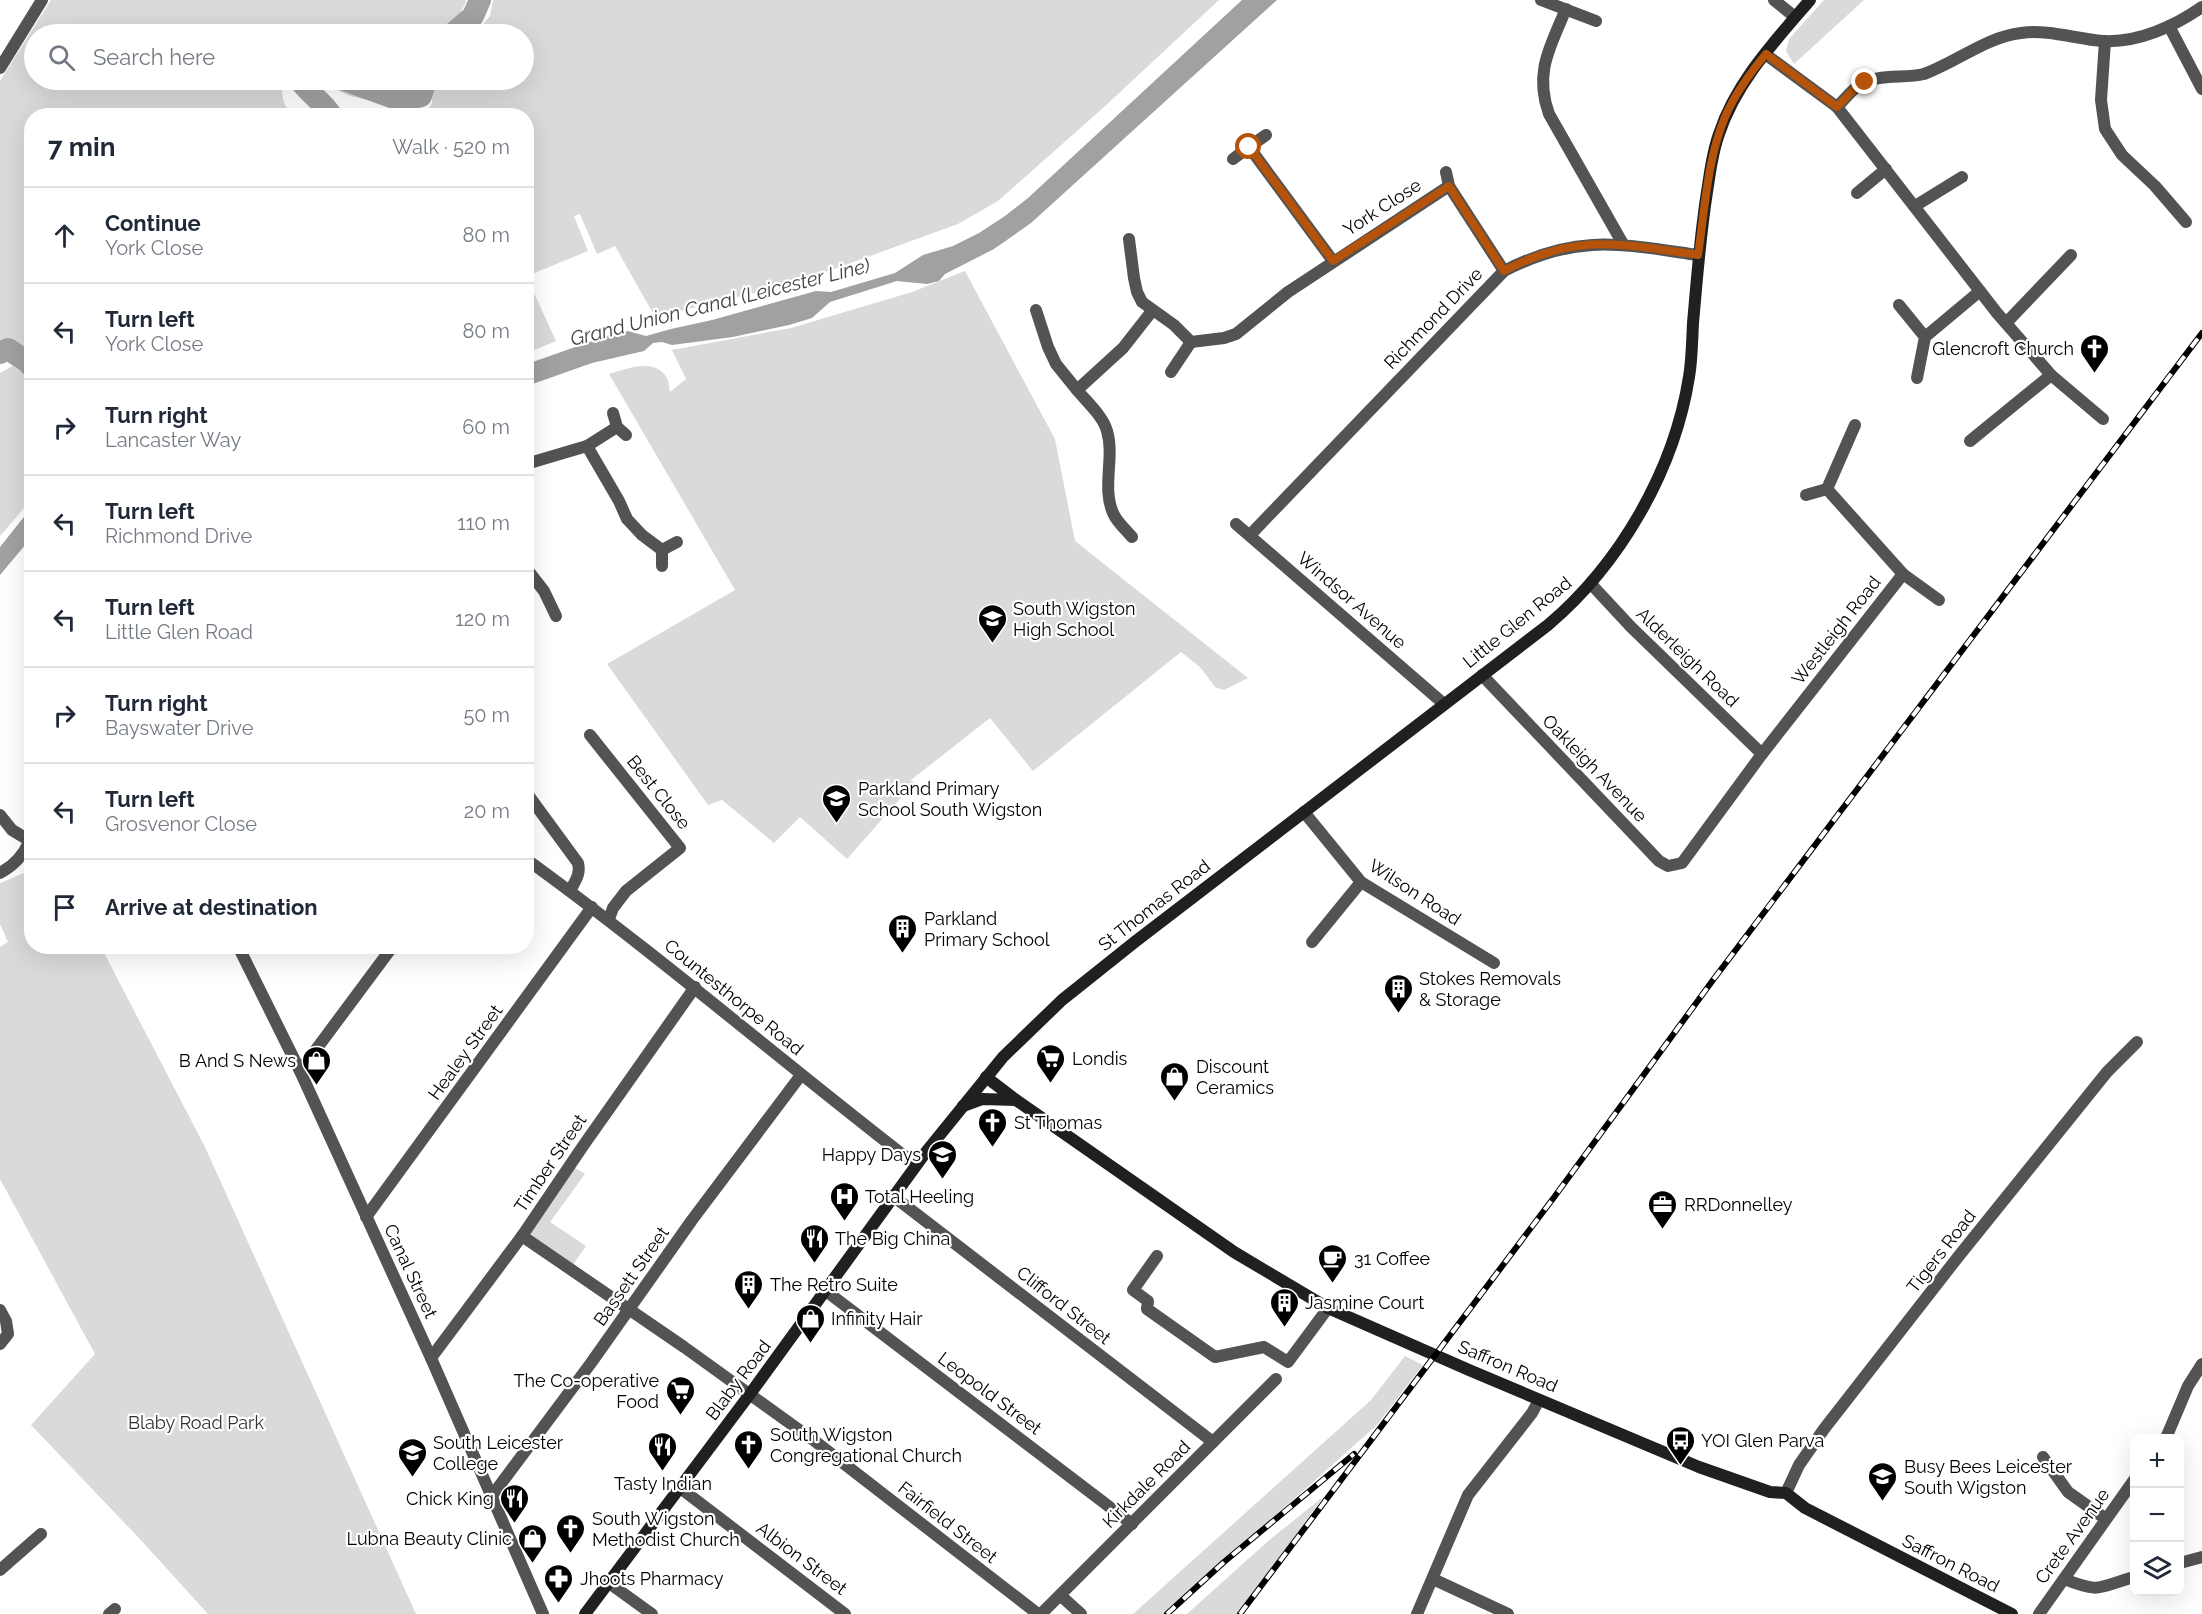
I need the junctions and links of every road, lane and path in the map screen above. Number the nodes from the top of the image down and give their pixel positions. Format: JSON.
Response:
{"nodes":[{"id":1,"x":42,"y":0,"type":"edge"},
{"id":2,"x":1542,"y":0,"type":"edge"},
{"id":3,"x":1774,"y":0,"type":"edge"},
{"id":4,"x":1810,"y":0,"type":"edge"},
{"id":5,"x":2202,"y":7,"type":"edge"},
{"id":6,"x":1566,"y":9,"type":"junction"},
{"id":7,"x":1795,"y":17,"type":"junction"},
{"id":8,"x":1596,"y":21,"type":"dead end"},
{"id":9,"x":27,"y":24,"type":"edge"},
{"id":10,"x":2169,"y":26,"type":"junction"},
{"id":11,"x":24,"y":29,"type":"edge"},
{"id":12,"x":2105,"y":41,"type":"junction"},
{"id":13,"x":1766,"y":54,"type":"junction"},
{"id":14,"x":0,"y":68,"type":"edge"},
{"id":15,"x":2202,"y":88,"type":"edge"},
{"id":16,"x":1837,"y":107,"type":"junction"},
{"id":17,"x":1266,"y":135,"type":"dead end"},
{"id":18,"x":1249,"y":147,"type":"junction"},
{"id":19,"x":1233,"y":159,"type":"dead end"},
{"id":20,"x":1886,"y":169,"type":"junction"},
{"id":21,"x":1446,"y":172,"type":"dead end"},
{"id":22,"x":1962,"y":177,"type":"dead end"},
{"id":23,"x":1449,"y":186,"type":"junction"},
{"id":24,"x":1857,"y":194,"type":"dead end"},
{"id":25,"x":1915,"y":207,"type":"junction"},
{"id":26,"x":2186,"y":222,"type":"dead end"},
{"id":27,"x":1129,"y":239,"type":"dead end"},
{"id":28,"x":1623,"y":244,"type":"junction"},
{"id":29,"x":1698,"y":255,"type":"junction"},
{"id":30,"x":2072,"y":255,"type":"dead end"},
{"id":31,"x":1333,"y":261,"type":"junction"},
{"id":32,"x":1504,"y":271,"type":"junction"},
{"id":33,"x":1980,"y":291,"type":"junction"},
{"id":34,"x":1899,"y":305,"type":"dead end"},
{"id":35,"x":1036,"y":310,"type":"dead end"},
{"id":36,"x":1152,"y":311,"type":"junction"},
{"id":37,"x":2006,"y":323,"type":"junction"},
{"id":38,"x":1925,"y":337,"type":"junction"},
{"id":39,"x":1191,"y":342,"type":"junction"},
{"id":40,"x":1171,"y":372,"type":"dead end"},
{"id":41,"x":2050,"y":375,"type":"junction"},
{"id":42,"x":1917,"y":378,"type":"dead end"},
{"id":43,"x":1077,"y":390,"type":"junction"},
{"id":44,"x":613,"y":413,"type":"dead end"},
{"id":45,"x":2103,"y":419,"type":"dead end"},
{"id":46,"x":1855,"y":425,"type":"dead end"},
{"id":47,"x":1970,"y":441,"type":"dead end"},
{"id":48,"x":587,"y":446,"type":"junction"},
{"id":49,"x":534,"y":462,"type":"edge"},
{"id":50,"x":1827,"y":489,"type":"junction"},
{"id":51,"x":1806,"y":495,"type":"dead end"},
{"id":52,"x":1236,"y":524,"type":"dead end"},
{"id":53,"x":1250,"y":535,"type":"junction"},
{"id":54,"x":1132,"y":537,"type":"dead end"},
{"id":55,"x":677,"y":542,"type":"dead end"},
{"id":56,"x":662,"y":550,"type":"junction"},
{"id":57,"x":662,"y":566,"type":"dead end"},
{"id":58,"x":1903,"y":573,"type":"junction"},
{"id":59,"x":534,"y":578,"type":"edge"},
{"id":60,"x":1590,"y":584,"type":"junction"},
{"id":61,"x":1939,"y":600,"type":"dead end"},
{"id":62,"x":556,"y":616,"type":"dead end"},
{"id":63,"x":1482,"y":675,"type":"junction"},
{"id":64,"x":1444,"y":704,"type":"junction"},
{"id":65,"x":590,"y":735,"type":"dead end"},
{"id":66,"x":1762,"y":754,"type":"junction"},
{"id":67,"x":534,"y":803,"type":"edge"},
{"id":68,"x":1304,"y":812,"type":"junction"},
{"id":69,"x":0,"y":815,"type":"edge"},
{"id":70,"x":24,"y":838,"type":"edge"},
{"id":71,"x":24,"y":850,"type":"edge"},
{"id":72,"x":1688,"y":855,"type":"joint"},
{"id":73,"x":534,"y":865,"type":"edge"},
{"id":74,"x":0,"y":873,"type":"edge"},
{"id":75,"x":1361,"y":882,"type":"junction"},
{"id":76,"x":570,"y":891,"type":"junction"},
{"id":77,"x":592,"y":907,"type":"junction"},
{"id":78,"x":609,"y":919,"type":"junction"},
{"id":79,"x":1312,"y":942,"type":"dead end"},
{"id":80,"x":242,"y":954,"type":"edge"},
{"id":81,"x":387,"y":954,"type":"edge"},
{"id":82,"x":1494,"y":963,"type":"dead end"},
{"id":83,"x":695,"y":987,"type":"junction"},
{"id":84,"x":2137,"y":1042,"type":"dead end"},
{"id":85,"x":300,"y":1071,"type":"junction"},
{"id":86,"x":801,"y":1076,"type":"junction"},
{"id":87,"x":986,"y":1077,"type":"junction"},
{"id":88,"x":1016,"y":1100,"type":"junction"},
{"id":89,"x":959,"y":1108,"type":"junction"},
{"id":90,"x":916,"y":1165,"type":"junction"},
{"id":91,"x":893,"y":1196,"type":"junction"},
{"id":92,"x":366,"y":1217,"type":"junction"},
{"id":93,"x":522,"y":1236,"type":"junction"},
{"id":94,"x":1156,"y":1256,"type":"dead end"},
{"id":95,"x":825,"y":1291,"type":"junction"},
{"id":96,"x":1328,"y":1308,"type":"junction"},
{"id":97,"x":628,"y":1309,"type":"junction"},
{"id":98,"x":0,"y":1310,"type":"edge"},
{"id":99,"x":0,"y":1344,"type":"edge"},
{"id":100,"x":431,"y":1358,"type":"junction"},
{"id":101,"x":2202,"y":1364,"type":"edge"},
{"id":102,"x":1276,"y":1379,"type":"dead end"},
{"id":103,"x":750,"y":1394,"type":"junction"},
{"id":104,"x":1539,"y":1400,"type":"junction"},
{"id":105,"x":2168,"y":1434,"type":"edge"},
{"id":106,"x":1213,"y":1442,"type":"junction"},
{"id":107,"x":2043,"y":1457,"type":"dead end"},
{"id":108,"x":2130,"y":1486,"type":"edge"},
{"id":109,"x":679,"y":1487,"type":"junction"},
{"id":110,"x":1786,"y":1493,"type":"junction"},
{"id":111,"x":491,"y":1497,"type":"junction"},
{"id":112,"x":2106,"y":1519,"type":"junction"},
{"id":113,"x":1132,"y":1524,"type":"junction"},
{"id":114,"x":41,"y":1534,"type":"dead end"},
{"id":115,"x":2202,"y":1557,"type":"edge"},
{"id":116,"x":2184,"y":1562,"type":"edge"},
{"id":117,"x":0,"y":1570,"type":"edge"},
{"id":118,"x":2130,"y":1578,"type":"edge"},
{"id":119,"x":1433,"y":1579,"type":"junction"},
{"id":120,"x":2064,"y":1579,"type":"junction"},
{"id":121,"x":609,"y":1582,"type":"junction"},
{"id":122,"x":1059,"y":1595,"type":"junction"},
{"id":123,"x":543,"y":1614,"type":"edge"},
{"id":124,"x":585,"y":1614,"type":"edge"},
{"id":125,"x":652,"y":1614,"type":"edge"},
{"id":126,"x":845,"y":1614,"type":"edge"},
{"id":127,"x":1040,"y":1614,"type":"edge"},
{"id":128,"x":1081,"y":1614,"type":"edge"},
{"id":129,"x":1417,"y":1614,"type":"edge"},
{"id":130,"x":1508,"y":1614,"type":"edge"},
{"id":131,"x":2012,"y":1614,"type":"edge"},
{"id":132,"x":2039,"y":1614,"type":"edge"}],
"edges":[{"from":1,"to":9,"type":"street"},
{"from":2,"to":6,"type":"street"},
{"from":3,"to":7,"type":"street"},
{"from":4,"to":7,"type":"main road","name":"Little Glen Road"},
{"from":5,"to":10,"type":"street"},
{"from":6,"to":8,"type":"street"},
{"from":6,"to":28,"type":"street"},
{"from":7,"to":13,"type":"main road","name":"Little Glen Road"},
{"from":10,"to":12,"type":"street"},
{"from":10,"to":15,"type":"street"},
{"from":11,"to":14,"type":"street"},
{"from":12,"to":16,"type":"street"},
{"from":12,"to":26,"type":"street"},
{"from":13,"to":16,"type":"street"},
{"from":13,"to":29,"type":"main road","name":"Little Glen Road"},
{"from":16,"to":20,"type":"street"},
{"from":17,"to":18,"type":"street"},
{"from":18,"to":19,"type":"street"},
{"from":18,"to":31,"type":"street","name":"York Close"},
{"from":20,"to":24,"type":"street"},
{"from":20,"to":25,"type":"street"},
{"from":21,"to":23,"type":"street"},
{"from":22,"to":25,"type":"street"},
{"from":23,"to":31,"type":"street","name":"York Close"},
{"from":23,"to":32,"type":"street"},
{"from":25,"to":33,"type":"street"},
{"from":27,"to":36,"type":"street"},
{"from":28,"to":29,"type":"street","name":"Richmond Drive"},
{"from":28,"to":32,"type":"street","name":"Richmond Drive"},
{"from":29,"to":60,"type":"main road","name":"Little Glen Road"},
{"from":30,"to":37,"type":"street"},
{"from":31,"to":39,"type":"street"},
{"from":32,"to":53,"type":"street","name":"Richmond Drive"},
{"from":33,"to":37,"type":"street"},
{"from":33,"to":38,"type":"street"},
{"from":34,"to":38,"type":"street"},
{"from":35,"to":43,"type":"street"},
{"from":36,"to":39,"type":"street"},
{"from":36,"to":43,"type":"street"},
{"from":37,"to":41,"type":"street"},
{"from":38,"to":42,"type":"street"},
{"from":39,"to":40,"type":"street"},
{"from":41,"to":45,"type":"street"},
{"from":41,"to":47,"type":"street"},
{"from":43,"to":54,"type":"street"},
{"from":44,"to":48,"type":"street"},
{"from":46,"to":50,"type":"street"},
{"from":48,"to":49,"type":"street"},
{"from":48,"to":56,"type":"street"},
{"from":50,"to":51,"type":"street"},
{"from":50,"to":58,"type":"street","name":"Westleigh Road"},
{"from":52,"to":53,"type":"street","name":"Windsor Avenue"},
{"from":53,"to":64,"type":"street","name":"Windsor Avenue"},
{"from":55,"to":56,"type":"street"},
{"from":56,"to":57,"type":"street"},
{"from":58,"to":61,"type":"street"},
{"from":58,"to":66,"type":"street","name":"Westleigh Road"},
{"from":59,"to":62,"type":"street"},
{"from":60,"to":63,"type":"main road","name":"Little Glen Road"},
{"from":60,"to":66,"type":"street","name":"Alderleigh Road"},
{"from":63,"to":64,"type":"main road","name":"Little Glen Road"},
{"from":63,"to":72,"type":"street","name":"Oakleigh Avenue"},
{"from":64,"to":68,"type":"main road","name":"St Thomas Road"},
{"from":65,"to":78,"type":"street","name":"Best Close"},
{"from":66,"to":72,"type":"street","name":"Westleigh Road"},
{"from":67,"to":76,"type":"street"},
{"from":68,"to":75,"type":"street","name":"Wilson Road"},
{"from":68,"to":87,"type":"main road","name":"St Thomas Road"},
{"from":69,"to":70,"type":"street"},
{"from":71,"to":74,"type":"street"},
{"from":73,"to":76,"type":"street","name":"Countesthorpe Road"},
{"from":75,"to":79,"type":"street"},
{"from":75,"to":82,"type":"street","name":"Wilson Road"},
{"from":76,"to":77,"type":"street","name":"Countesthorpe Road"},
{"from":77,"to":78,"type":"street","name":"Countesthorpe Road"},
{"from":77,"to":92,"type":"street","name":"Healey Street"},
{"from":78,"to":83,"type":"street","name":"Countesthorpe Road"},
{"from":80,"to":85,"type":"street","name":"Canal Street"},
{"from":81,"to":85,"type":"street"},
{"from":83,"to":86,"type":"street","name":"Countesthorpe Road"},
{"from":83,"to":93,"type":"street","name":"Timber Street"},
{"from":84,"to":110,"type":"street","name":"Tigers Road"},
{"from":85,"to":92,"type":"street","name":"Canal Street"},
{"from":86,"to":90,"type":"street","name":"Countesthorpe Road"},
{"from":86,"to":97,"type":"street","name":"Bassett Street"},
{"from":87,"to":88,"type":"main road","name":"Saffron Road"},
{"from":87,"to":89,"type":"main road","name":"St Thomas Road"},
{"from":88,"to":89,"type":"main road"},
{"from":88,"to":96,"type":"main road","name":"Saffron Road"},
{"from":89,"to":90,"type":"main road","name":"St Thomas Road"},
{"from":90,"to":91,"type":"main road","name":"Blaby Road"},
{"from":91,"to":95,"type":"main road","name":"Blaby Road"},
{"from":91,"to":106,"type":"street","name":"Clifford Street"},
{"from":92,"to":100,"type":"street","name":"Canal Street"},
{"from":93,"to":97,"type":"street","name":"Fairfield Street"},
{"from":93,"to":100,"type":"street","name":"Timber Street"},
{"from":94,"to":96,"type":"street"},
{"from":95,"to":103,"type":"main road","name":"Blaby Road"},
{"from":95,"to":113,"type":"street","name":"Leopold Street"},
{"from":96,"to":104,"type":"main road","name":"Saffron Road"},
{"from":97,"to":103,"type":"street","name":"Fairfield Street"},
{"from":97,"to":111,"type":"street","name":"Bassett Street"},
{"from":98,"to":99,"type":"street"},
{"from":100,"to":111,"type":"street","name":"Canal Street"},
{"from":101,"to":105,"type":"street"},
{"from":102,"to":106,"type":"street","name":"Kirkdale Road"},
{"from":103,"to":109,"type":"main road","name":"Blaby Road"},
{"from":103,"to":127,"type":"street","name":"Fairfield Street"},
{"from":104,"to":110,"type":"main road","name":"Saffron Road"},
{"from":104,"to":119,"type":"street"},
{"from":106,"to":113,"type":"street","name":"Kirkdale Road"},
{"from":107,"to":112,"type":"street"},
{"from":108,"to":112,"type":"street","name":"Crete Avenue"},
{"from":109,"to":121,"type":"main road","name":"Blaby Road"},
{"from":109,"to":126,"type":"street","name":"Albion Street"},
{"from":110,"to":131,"type":"main road","name":"Saffron Road"},
{"from":111,"to":123,"type":"street","name":"Canal Street"},
{"from":112,"to":120,"type":"street","name":"Crete Avenue"},
{"from":113,"to":122,"type":"street","name":"Kirkdale Road"},
{"from":114,"to":117,"type":"street"},
{"from":115,"to":116,"type":"street"},
{"from":118,"to":120,"type":"street"},
{"from":119,"to":129,"type":"street"},
{"from":119,"to":130,"type":"street"},
{"from":120,"to":132,"type":"street","name":"Crete Avenue"},
{"from":121,"to":124,"type":"main road","name":"Blaby Road"},
{"from":121,"to":125,"type":"street"},
{"from":122,"to":127,"type":"street","name":"Kirkdale Road"},
{"from":122,"to":128,"type":"street"}]}
